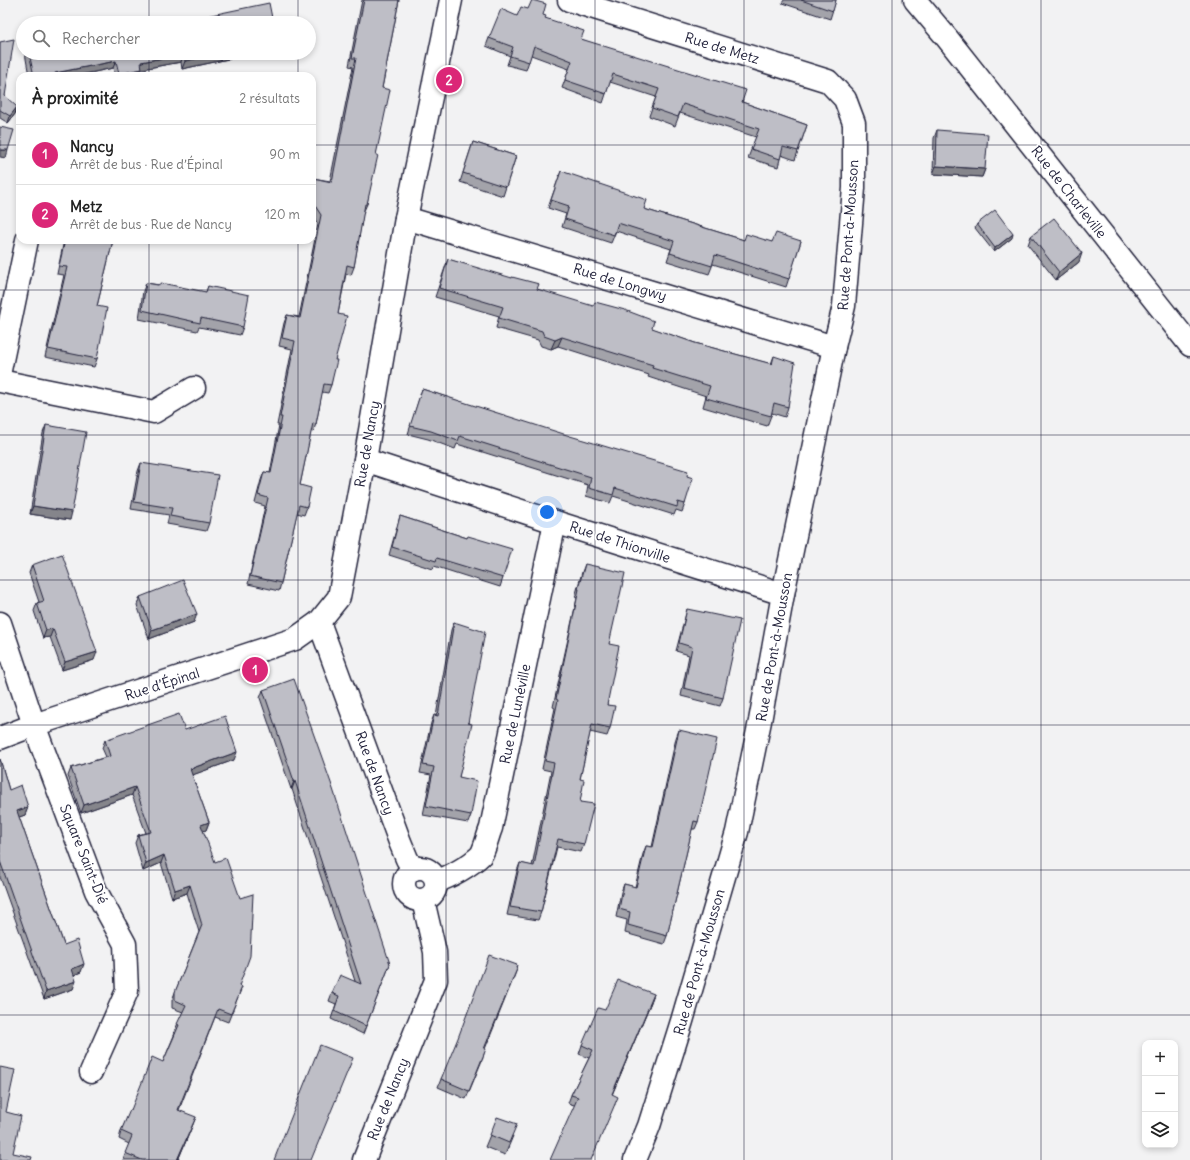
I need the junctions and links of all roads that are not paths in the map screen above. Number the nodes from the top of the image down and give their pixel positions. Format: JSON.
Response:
{"nodes":[{"id":1,"x":451,"y":0,"type":"edge"},
{"id":2,"x":568,"y":0,"type":"edge"},
{"id":3,"x":915,"y":0,"type":"edge"},
{"id":4,"x":929,"y":0,"type":"edge"},
{"id":5,"x":947,"y":38,"type":"junction"},
{"id":6,"x":854,"y":123,"type":"joint"},
{"id":7,"x":406,"y":218,"type":"junction"},
{"id":8,"x":26,"y":244,"type":"edge"},
{"id":9,"x":1190,"y":345,"type":"edge"},
{"id":10,"x":834,"y":347,"type":"junction"},
{"id":11,"x":0,"y":370,"type":"edge"},
{"id":12,"x":0,"y":381,"type":"edge"},
{"id":13,"x":194,"y":388,"type":"dead end"},
{"id":14,"x":365,"y":460,"type":"junction"},
{"id":15,"x":555,"y":522,"type":"junction"},
{"id":16,"x":783,"y":594,"type":"junction"},
{"id":17,"x":319,"y":622,"type":"junction"},
{"id":18,"x":0,"y":623,"type":"edge"},
{"id":19,"x":34,"y":725,"type":"junction"},
{"id":20,"x":0,"y":738,"type":"edge"},
{"id":21,"x":413,"y":869,"type":"junction"},
{"id":22,"x":437,"y":881,"type":"junction"},
{"id":23,"x":423,"y":900,"type":"junction"},
{"id":24,"x":91,"y":1072,"type":"dead end"},
{"id":25,"x":364,"y":1160,"type":"edge"},
{"id":26,"x":635,"y":1160,"type":"edge"}],
"edges":[{"from":1,"to":7,"type":"street","name":"Rue de Nancy"},
{"from":2,"to":6,"type":"street","name":"Rue de Metz"},
{"from":3,"to":5,"type":"street","name":"Rue de Charleville"},
{"from":4,"to":5,"type":"street","name":"Rue de Charleville"},
{"from":5,"to":9,"type":"street","name":"Rue de Charleville"},
{"from":6,"to":10,"type":"street","name":"Rue de Pont-à-Mousson"},
{"from":7,"to":10,"type":"street","name":"Rue de Longwy"},
{"from":7,"to":14,"type":"street","name":"Rue de Nancy"},
{"from":8,"to":11,"type":"street"},
{"from":10,"to":16,"type":"street","name":"Rue de Pont-à-Mousson"},
{"from":12,"to":13,"type":"street"},
{"from":14,"to":15,"type":"street","name":"Rue de Thionville"},
{"from":14,"to":17,"type":"street","name":"Rue de Nancy"},
{"from":15,"to":16,"type":"street","name":"Rue de Thionville"},
{"from":15,"to":22,"type":"street","name":"Rue de Lunéville"},
{"from":16,"to":26,"type":"street","name":"Rue de Pont-à-Mousson"},
{"from":17,"to":19,"type":"street","name":"Rue d’Épinal"},
{"from":17,"to":21,"type":"street","name":"Rue de Nancy"},
{"from":18,"to":19,"type":"street","name":"Square Saint-Dié"},
{"from":19,"to":20,"type":"street","name":"Rue d’Épinal"},
{"from":19,"to":24,"type":"street","name":"Square Saint-Dié"},
{"from":21,"to":22,"type":"street"},
{"from":21,"to":23,"type":"street"},
{"from":22,"to":23,"type":"street"},
{"from":23,"to":25,"type":"street","name":"Rue de Nancy"}]}
